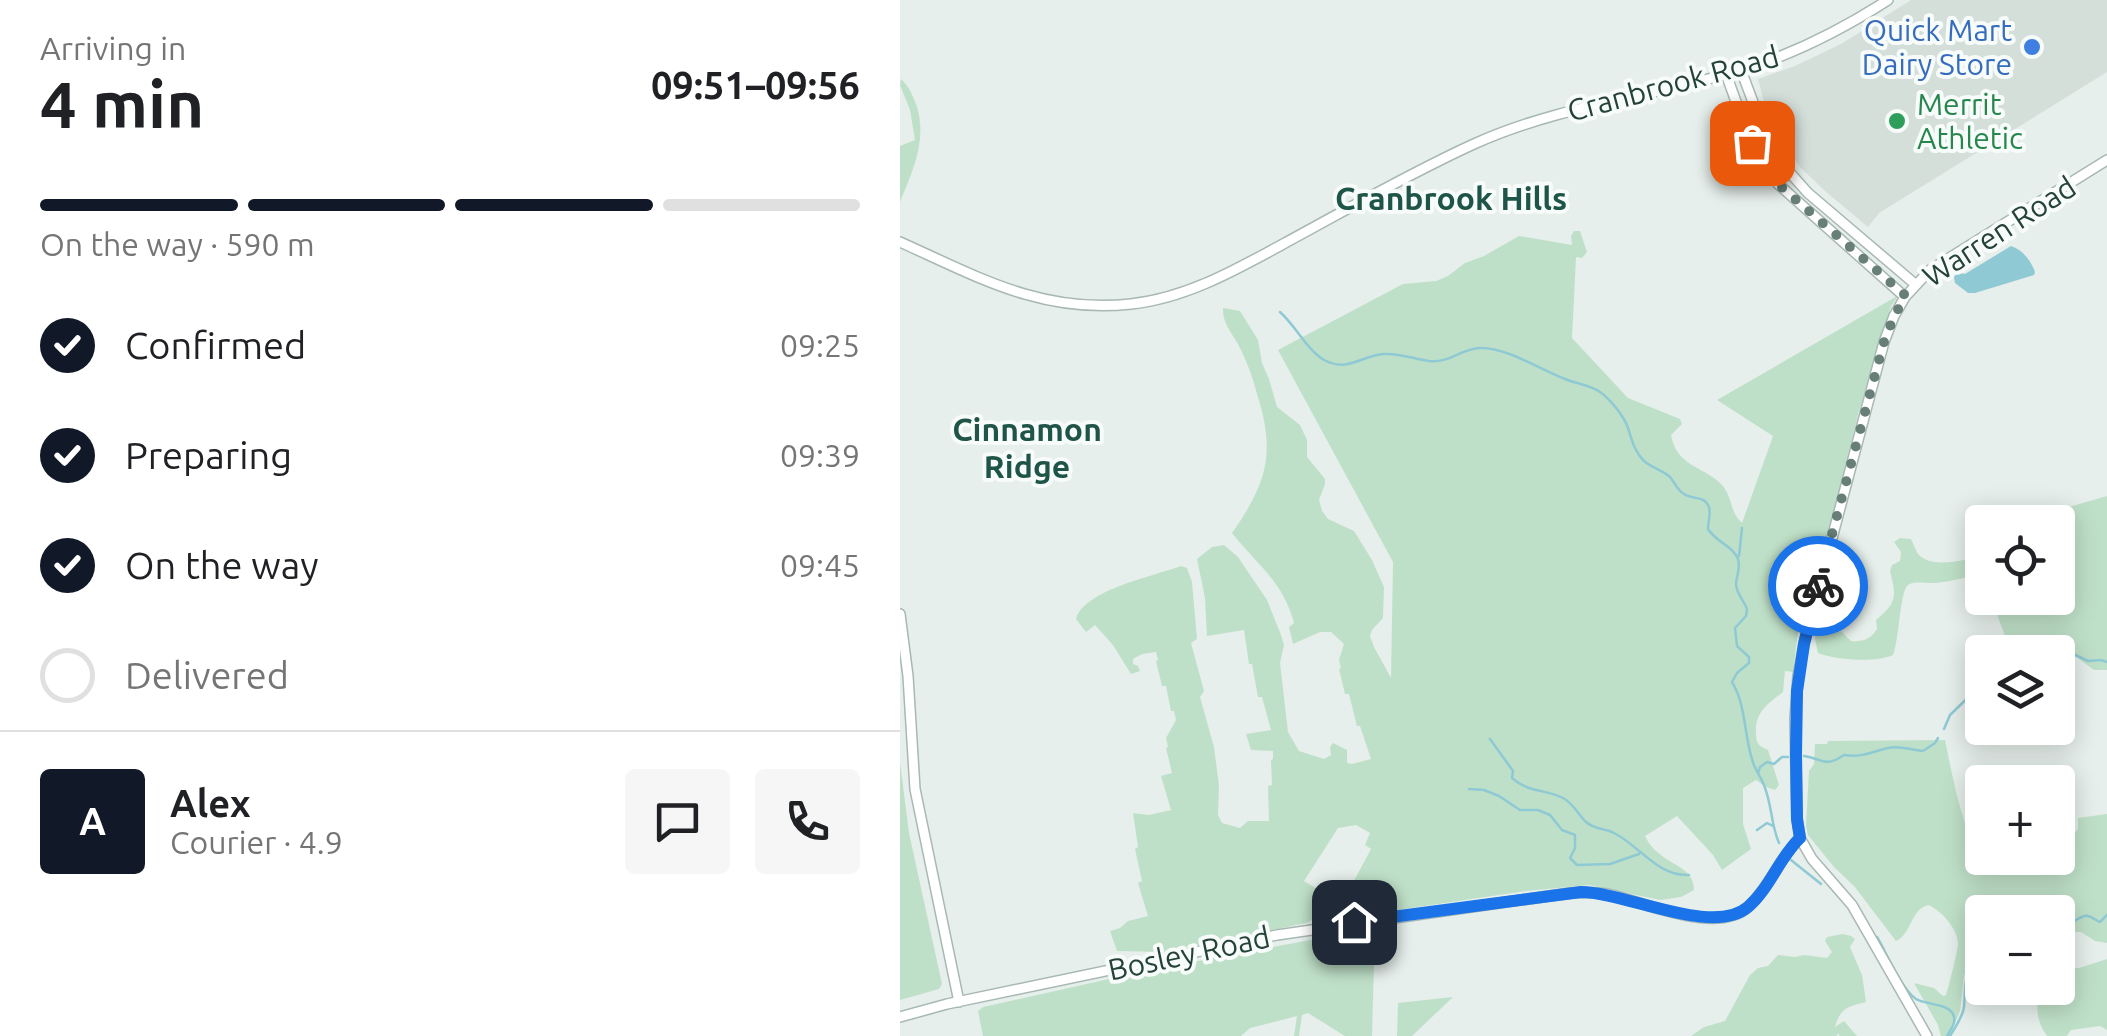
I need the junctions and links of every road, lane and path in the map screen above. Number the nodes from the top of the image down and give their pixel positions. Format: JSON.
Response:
{"nodes":[{"id":1,"x":1888,"y":0,"type":"edge"},
{"id":2,"x":1741,"y":70,"type":"junction"},
{"id":3,"x":1726,"y":74,"type":"junction"},
{"id":4,"x":2107,"y":160,"type":"edge"},
{"id":5,"x":900,"y":242,"type":"edge"},
{"id":6,"x":1915,"y":284,"type":"junction"},
{"id":7,"x":1906,"y":296,"type":"junction"},
{"id":8,"x":900,"y":614,"type":"edge"},
{"id":9,"x":1800,"y":838,"type":"junction"},
{"id":10,"x":959,"y":1002,"type":"junction"},
{"id":11,"x":900,"y":1017,"type":"edge"},
{"id":12,"x":1927,"y":1036,"type":"edge"}],
"edges":[{"from":1,"to":2,"type":"street","name":"Cranbrook Road"},
{"from":2,"to":3,"type":"street","name":"Cranbrook Road"},
{"from":2,"to":6,"type":"street"},
{"from":3,"to":5,"type":"street","name":"Cranbrook Road"},
{"from":3,"to":7,"type":"street"},
{"from":4,"to":6,"type":"street","name":"Warren Road"},
{"from":6,"to":7,"type":"street","name":"Warren Road"},
{"from":7,"to":9,"type":"street","name":"Warren Road"},
{"from":8,"to":10,"type":"street"},
{"from":9,"to":10,"type":"street","name":"Bosley Road"},
{"from":9,"to":12,"type":"street"},
{"from":10,"to":11,"type":"street","name":"Bosley Road"}]}
